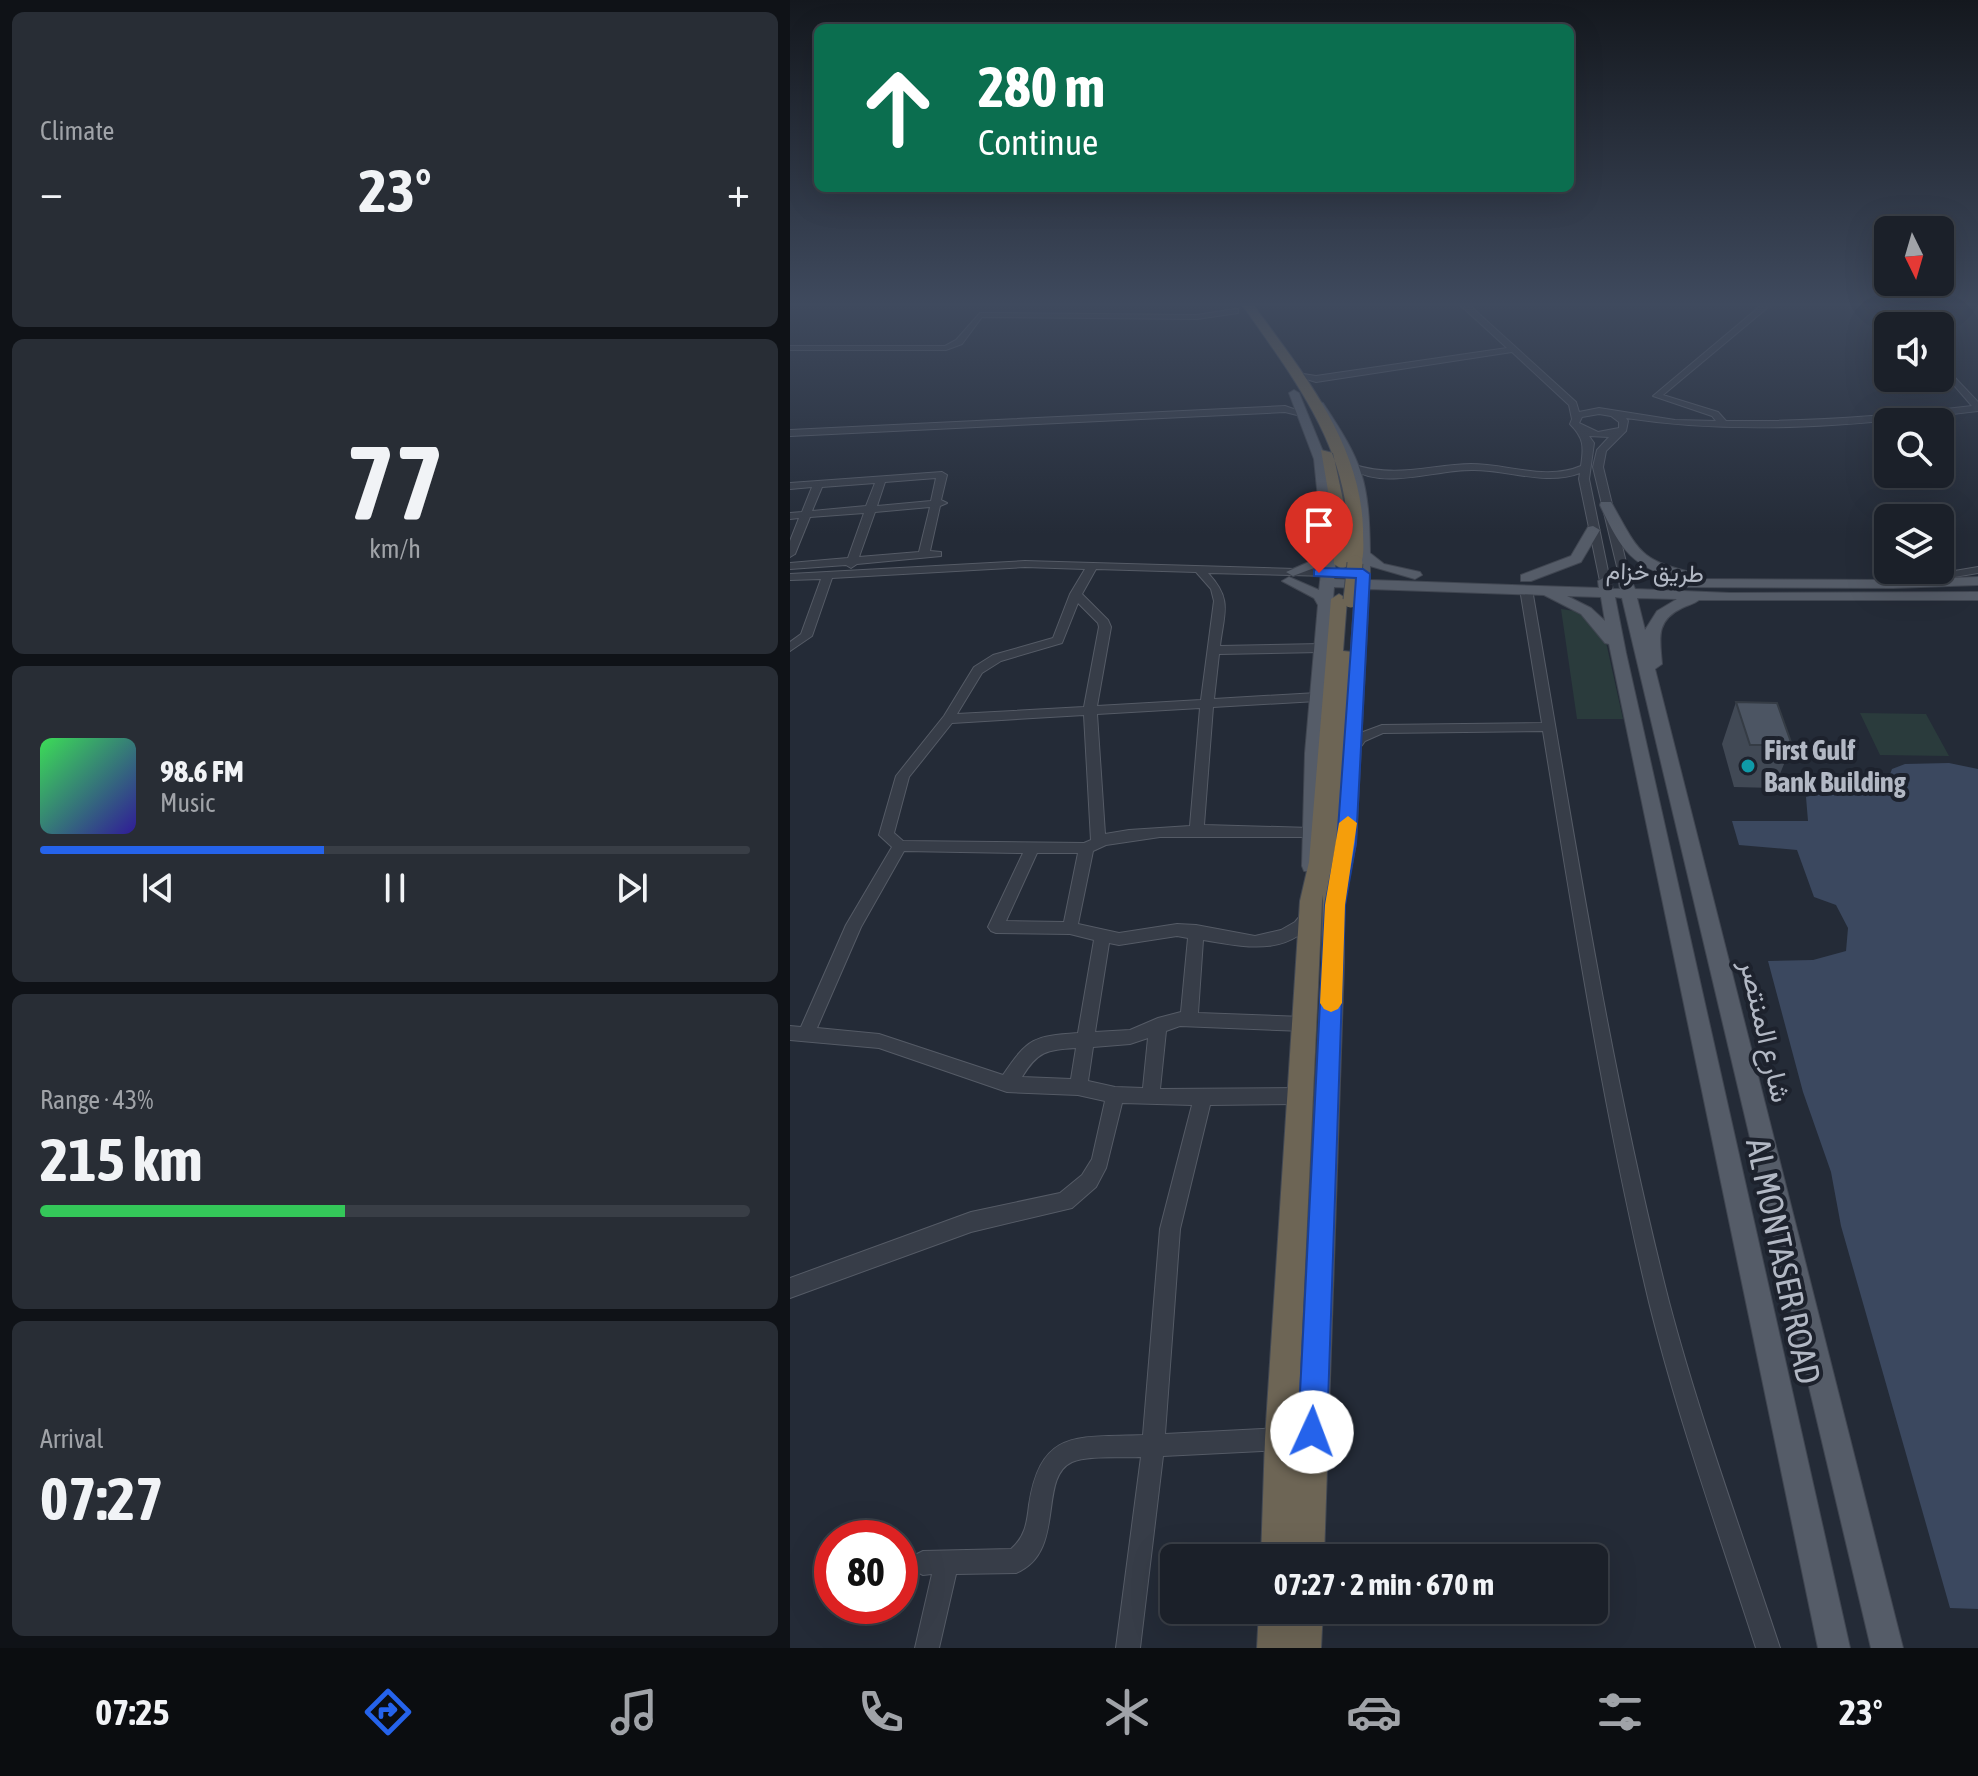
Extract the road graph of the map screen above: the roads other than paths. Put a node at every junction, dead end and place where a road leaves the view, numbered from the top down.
1 (1291, 380) edge
2 (1298, 380) edge
3 (1315, 380) edge
4 (1543, 380) edge
5 (1547, 380) edge
6 (1676, 380) edge
7 (1954, 382) edge
8 (1954, 389) edge
9 (1301, 393) junction
10 (1281, 409) junction
11 (1976, 410) edge
12 (1301, 413) junction
13 (1610, 413) junction
14 (1575, 418) junction
15 (1675, 423) junction
16 (1724, 424) junction
17 (1582, 431) junction
18 (1619, 432) junction
19 (790, 433) edge
20 (1355, 468) junction
21 (1584, 468) junction
22 (1378, 475) junction
23 (881, 479) junction
24 (818, 484) junction
25 (1360, 485) junction
26 (790, 486) edge
27 (942, 503) junction
28 (1606, 505) junction
29 (869, 509) junction
30 (806, 514) junction
31 (790, 516) edge
32 (1593, 530) junction
33 (1330, 548) junction
34 (790, 554) edge
35 (924, 554) junction
36 (937, 554) dead end
37 (853, 560) junction
38 (1093, 565) junction
39 (790, 566) edge
40 (1197, 569) junction
41 (1978, 570) edge
42 (849, 573) junction
43 (1954, 574) edge
44 (828, 575) junction
45 (1291, 576) junction
46 (790, 577) edge
47 (1411, 580) junction
48 (1347, 583) junction
49 (1954, 583) edge
50 (1978, 583) edge
51 (1893, 584) edge
52 (1528, 585) junction
53 (1606, 586) junction
54 (1627, 588) junction
55 (1730, 590) junction
56 (1076, 594) junction
57 (1978, 596) edge
58 (1949, 597) junction
59 (790, 647) edge
60 (1321, 648) junction
61 (1215, 650) junction
62 (1618, 653) junction
63 (1317, 697) junction
64 (1654, 699) junction
65 (1207, 702) junction
66 (1090, 710) junction
67 (948, 719) junction
68 (1550, 727) junction
69 (1352, 749) junction
70 (1197, 831) junction
71 (1311, 833) junction
72 (1092, 844) junction
73 (900, 846) junction
74 (1032, 849) junction
75 (1319, 906) junction
76 (1070, 928) junction
77 (1196, 931) junction
78 (1285, 936) junction
79 (1102, 937) junction
80 (1308, 952) junction
81 (1189, 1019) junction
82 (1304, 1024) junction
83 (1158, 1025) junction
84 (799, 1033) edge
85 (1085, 1040) junction
86 (1007, 1084) junction
87 (1078, 1087) junction
88 (1115, 1095) junction
89 (1301, 1096) junction
90 (1151, 1097) junction
91 (1203, 1097) junction
92 (790, 1288) edge
93 (1281, 1439) junction
94 (1153, 1446) junction
95 (1278, 1544) edge
96 (1307, 1544) edge
97 (1275, 1624) edge
98 (1305, 1624) edge
99 (927, 1648) edge
100 (1128, 1648) edge
101 (1274, 1648) edge
102 (1304, 1648) edge
103 (1768, 1648) edge
104 (1834, 1648) edge
105 (1887, 1648) edge

1 - 9 highway
2 - 9 highway
3 - 9 street
4 - 14 street
5 - 13 street
6 - 16 street
7 - 11 street
8 - 11 street
9 - 10 street
9 - 12 main road
9 - 20 main road
9 - 48 highway
10 - 12 street
10 - 19 street
11 - 16 street
12 - 33 main road
13 - 14 street
13 - 15 street
13 - 18 street
14 - 17 street
15 - 16 street
15 - 18 street
17 - 18 street
17 - 21 street
18 - 28 street, شارع المنتصر
20 - 22 street
20 - 25 main road
21 - 22 street
21 - 32 street
22 - 25 street
23 - 24 street
23 - 27 street
23 - 29 street
24 - 26 street
24 - 30 street
25 - 48 main road
27 - 29 street
27 - 35 street
28 - 54 street, شارع المنتصر
28 - 55 main road
29 - 30 street
29 - 37 street
30 - 31 street
30 - 34 street
32 - 52 main road
32 - 53 street
33 - 45 main road
33 - 48 main road
35 - 36 street
35 - 37 street
37 - 39 street
37 - 42 street
38 - 40 street
38 - 42 street
38 - 56 street
40 - 45 street
40 - 61 street
41 - 43 street
42 - 44 street
44 - 46 street
44 - 59 street
45 - 48 street
45 - 48 main road
47 - 48 main road, طريق خزام
47 - 48 main road
47 - 48 main road
47 - 52 main road, طريق خزام
48 - 60 main road
48 - 69 main road
48 - 75 highway
49 - 50 main road, طريق خزام
50 - 58 main road
51 - 55 main road, طريق خزام
52 - 53 main road, طريق خزام
52 - 62 main road
52 - 68 street
53 - 54 main road, طريق خزام
53 - 62 main road
54 - 55 main road, طريق خزام
54 - 64 main road, شارع المنتصر
55 - 58 main road, طريق خزام
55 - 64 main road
56 - 66 street
56 - 67 street
57 - 58 main road, طريق خزام
60 - 61 street
60 - 63 main road
61 - 65 street
62 - 104 main road, AL MONTASER ROAD
63 - 65 street
63 - 71 main road
64 - 105 main road, شارع المنتصر
65 - 66 street
65 - 70 street
66 - 67 street
66 - 72 street
67 - 73 street
68 - 69 street
68 - 103 street
69 - 75 main road
70 - 71 street
70 - 72 street
71 - 75 main road
72 - 74 street
72 - 76 street
73 - 74 street
73 - 84 street
74 - 76 street
75 - 78 street
75 - 80 highway
75 - 96 highway
76 - 79 street
77 - 78 street
77 - 79 street
77 - 81 street
78 - 80 street
79 - 85 street
80 - 82 highway
81 - 82 street
81 - 83 street
82 - 89 highway
83 - 85 street
83 - 90 street
84 - 86 street
85 - 86 street
85 - 87 street
86 - 87 street
87 - 88 street
88 - 90 street
88 - 92 street
89 - 91 street
89 - 93 highway
90 - 91 street
91 - 94 street
93 - 94 street
93 - 95 highway
94 - 99 street
94 - 100 street
97 - 101 highway
98 - 102 highway

